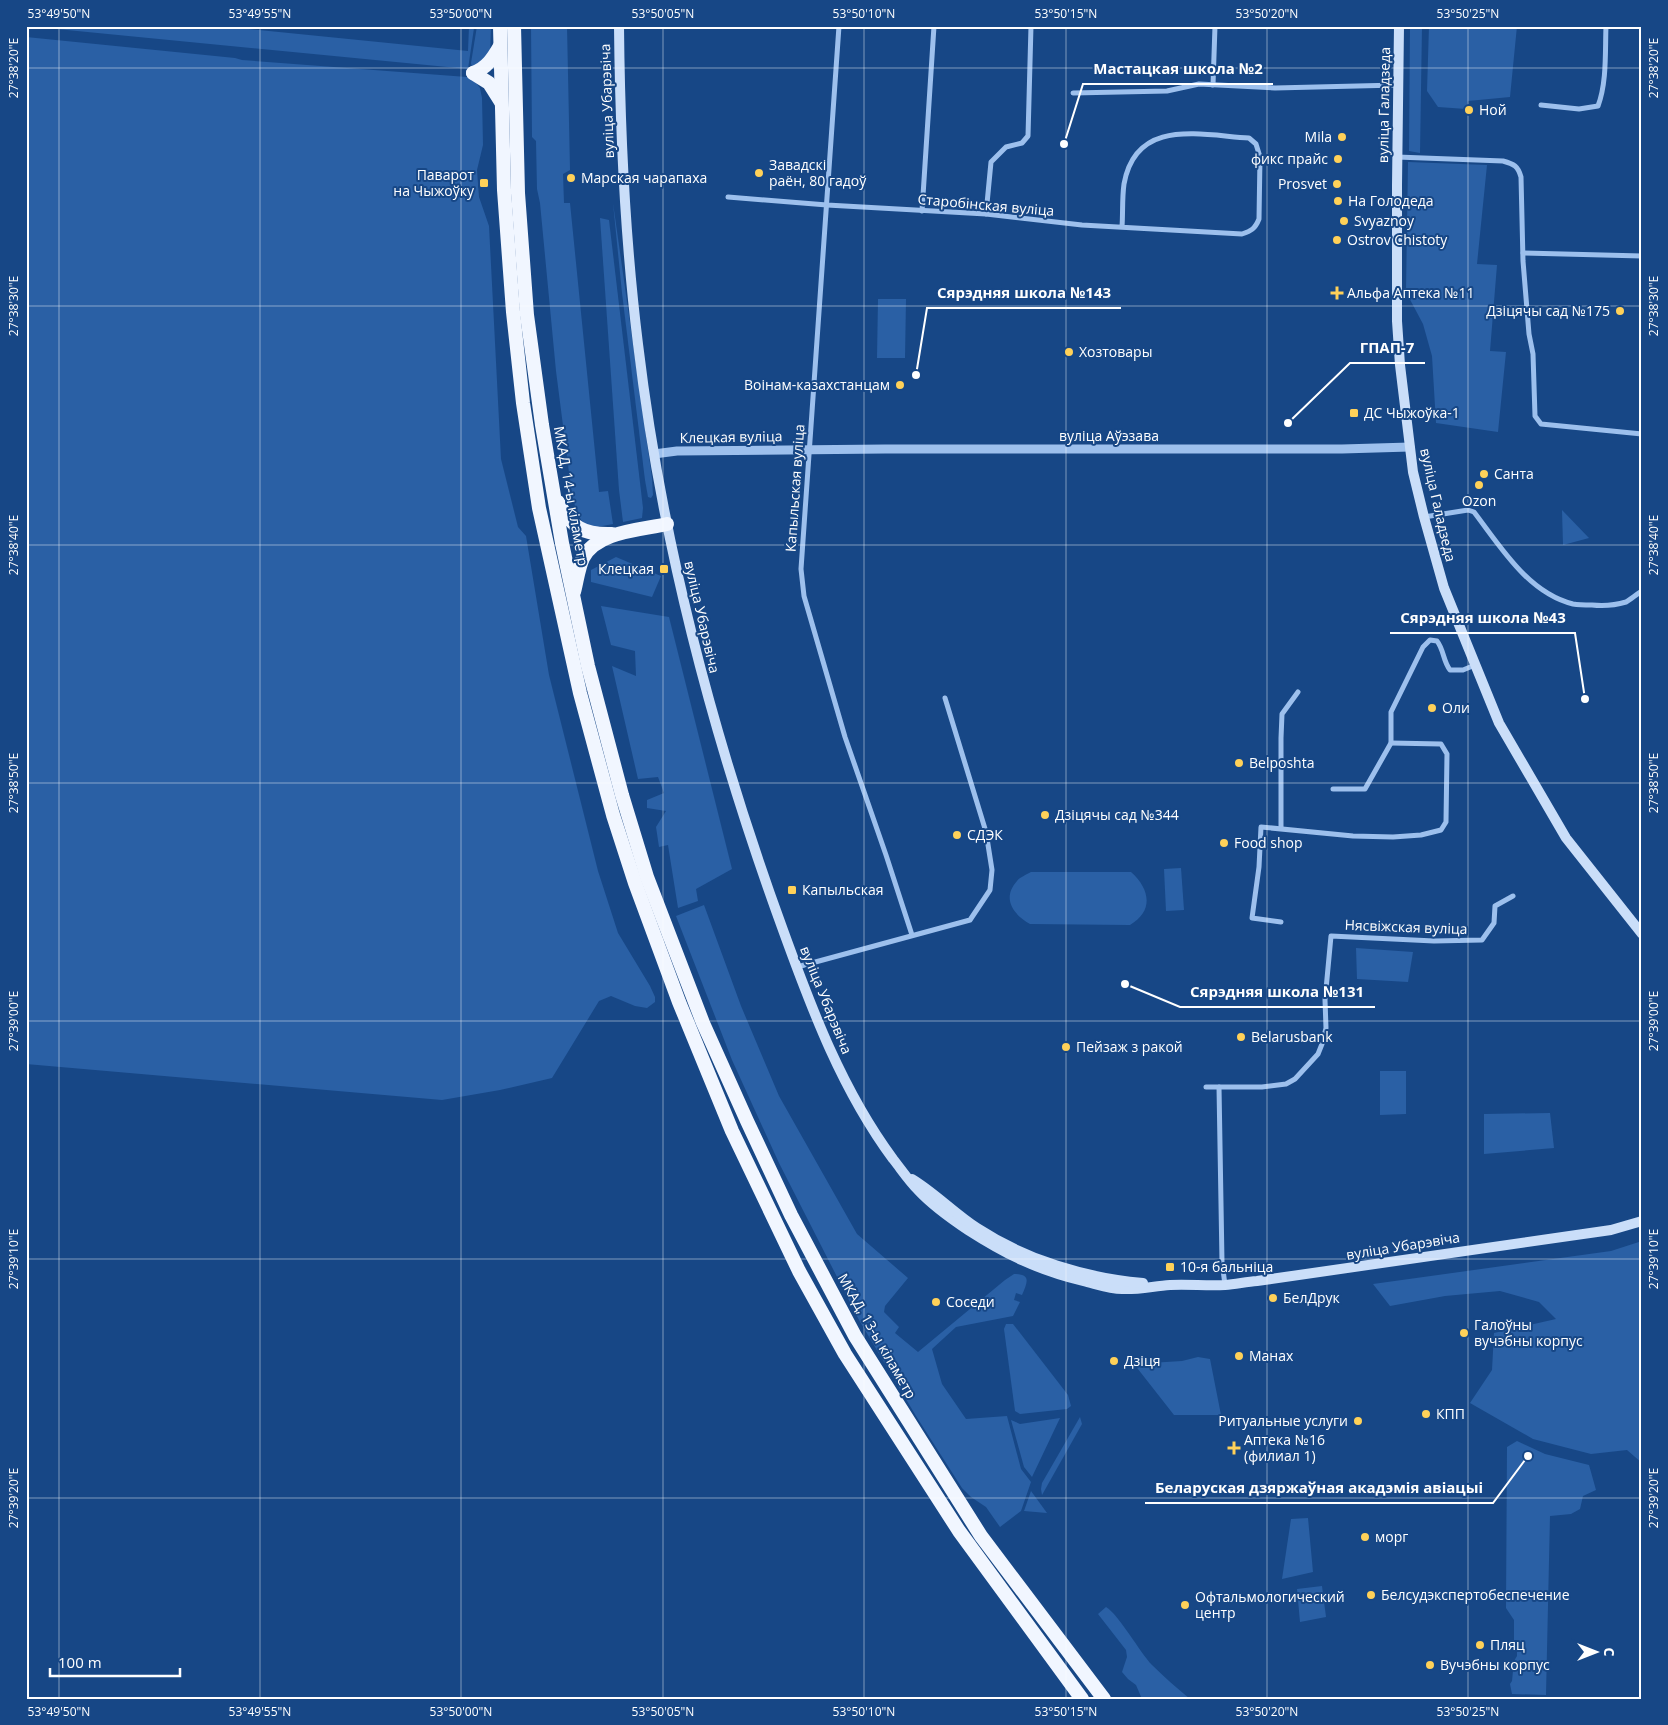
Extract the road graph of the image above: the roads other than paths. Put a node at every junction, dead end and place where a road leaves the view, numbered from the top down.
1 (500, 26) edge
2 (514, 26) edge
3 (619, 26) edge
4 (839, 26) edge
5 (934, 26) edge
6 (1031, 26) edge
7 (1214, 26) edge
8 (1399, 26) edge
9 (1606, 26) edge
10 (500, 45) junction
11 (1213, 85) junction
12 (1398, 85) junction
13 (1073, 93) dead end
14 (502, 103) junction
15 (1541, 105) dead end
16 (1397, 157) junction
17 (728, 197) dead end
18 (827, 205) junction
19 (922, 211) junction
20 (986, 214) junction
21 (1122, 227) junction
22 (1523, 254) junction
23 (1642, 256) edge
24 (1642, 434) edge
25 (1410, 447) junction
26 (808, 450) junction
27 (654, 454) junction
28 (553, 494) junction
29 (1424, 517) junction
30 (667, 524) junction
31 (618, 534) junction
32 (1642, 591) edge
33 (573, 598) junction
34 (1475, 665) junction
35 (1298, 692) dead end
36 (944, 698) dead end
37 (1391, 743) junction
38 (1333, 788) dead end
39 (1281, 828) junction
40 (1513, 896) dead end
41 (1281, 922) dead end
42 (1642, 934) edge
43 (912, 935) junction
44 (677, 957) joint
45 (796, 967) junction
46 (1206, 1087) dead end
47 (1219, 1087) junction
48 (1642, 1221) edge
49 (1225, 1285) junction
50 (1082, 1699) edge
51 (1104, 1699) edge

1 - 10 highway
2 - 28 highway, МКАД, 14-ы кіламетр
3 - 27 main road, вуліца Убарэвіча
4 - 18 street, Капыльская вуліца
5 - 19 street
6 - 20 street
7 - 11 street
8 - 12 main road, вуліца Галадзеда
9 - 15 street
10 - 14 highway
10 - 14 highway
11 - 12 street
11 - 13 street
12 - 16 main road, вуліца Галадзеда
14 - 50 highway
16 - 22 street
16 - 25 main road, вуліца Галадзеда
17 - 18 street, Старобінская вуліца
18 - 19 street, Старобінская вуліца
18 - 26 street, Капыльская вуліца
19 - 20 street, Старобінская вуліца
20 - 21 street, Старобінская вуліца
21 - 21 street, Старобінская вуліца
22 - 23 street
22 - 24 street
25 - 26 street, вуліца Аўэзава
25 - 29 main road, вуліца Галадзеда
26 - 27 street, Клецкая вуліца
26 - 43 street, Капыльская вуліца
27 - 30 main road, вуліца Убарэвіча
28 - 31 highway
28 - 33 highway, МКАД, 14-ы кіламетр
29 - 32 street
29 - 34 main road, вуліца Галадзеда
30 - 31 highway
30 - 45 main road, вуліца Убарэвіча
31 - 33 highway
33 - 44 highway, МКАД, 14-ы кіламетр
34 - 37 street
34 - 42 main road, вуліца Галадзеда
35 - 39 street
36 - 43 street
37 - 38 street
37 - 39 street
39 - 41 street
40 - 47 street, Нясвіжская вуліца
43 - 45 street
44 - 51 highway, МКАД, 13-ы кіламетр
45 - 49 main road, вуліца Убарэвіча
46 - 47 street
47 - 49 street
48 - 49 main road, вуліца Убарэвіча

